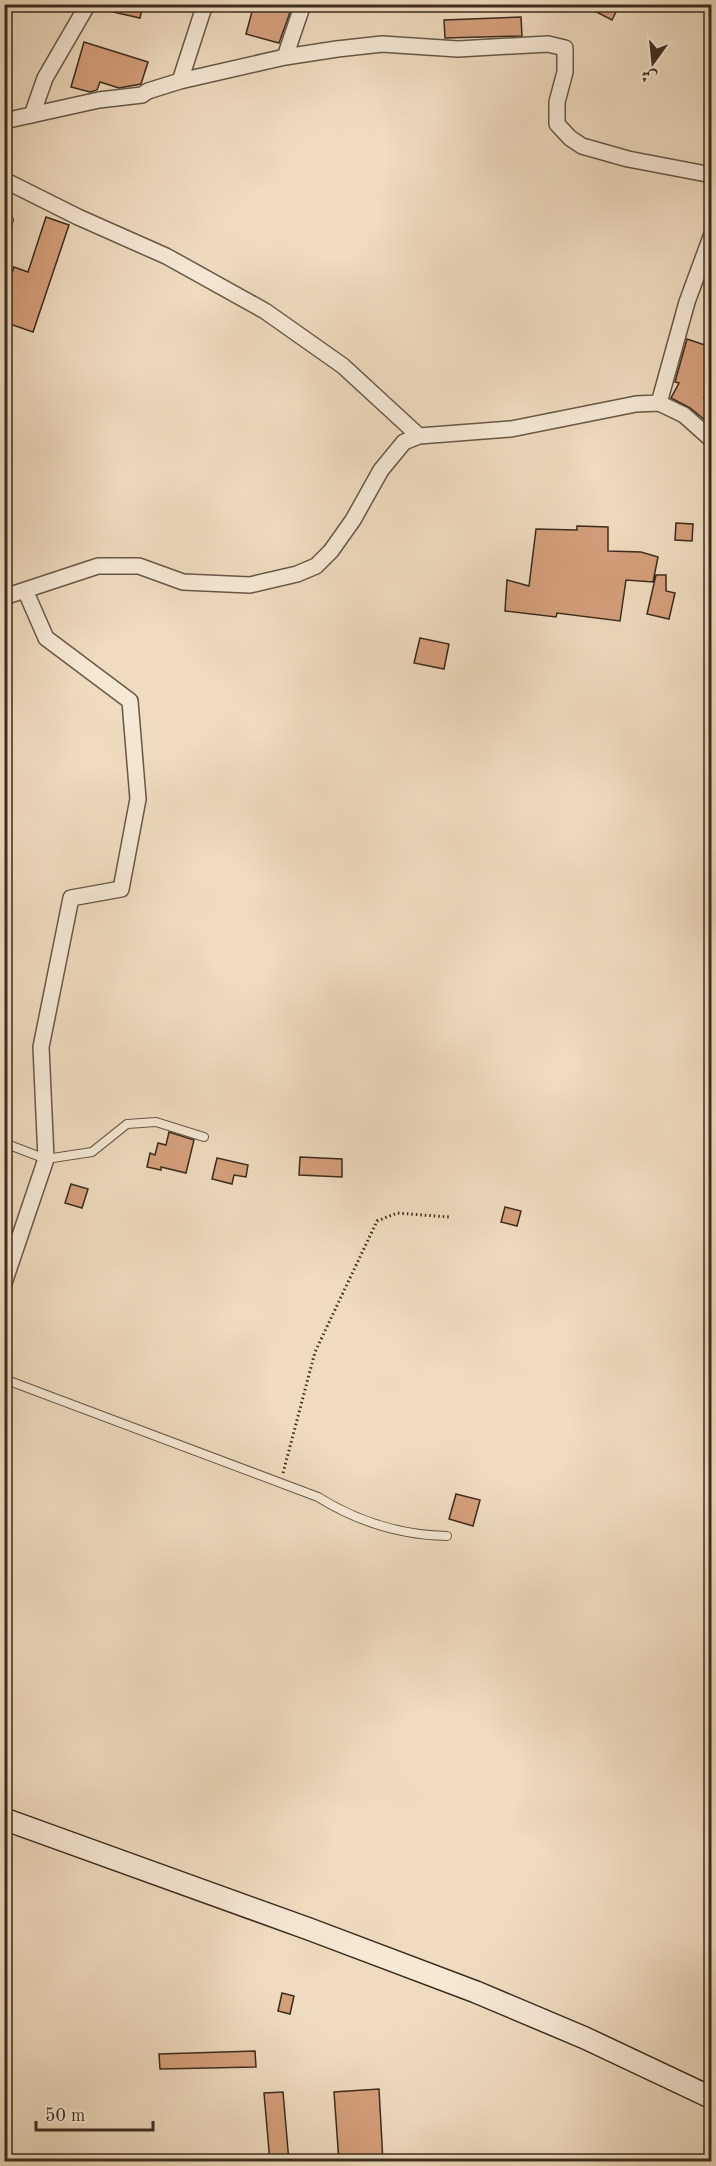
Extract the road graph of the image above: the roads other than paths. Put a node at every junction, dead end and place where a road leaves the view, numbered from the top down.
1 (88, 4) edge
2 (205, 4) edge
3 (303, 4) edge
4 (285, 57) junction
5 (180, 81) junction
6 (32, 115) junction
7 (4, 121) edge
8 (711, 175) edge
9 (4, 180) edge
10 (9, 220) dead end
11 (711, 234) edge
12 (4, 235) edge
13 (659, 403) junction
14 (418, 436) junction
15 (711, 440) edge
16 (25, 590) junction
17 (4, 597) edge
18 (204, 1137) dead end
19 (4, 1143) edge
20 (46, 1159) junction
21 (4, 1283) edge
22 (4, 1379) edge
23 (447, 1536) dead end
24 (4, 1820) edge
25 (711, 2098) edge

1 - 6 street
2 - 5 street
3 - 4 street
4 - 5 street
4 - 8 street
5 - 6 street
6 - 7 street
9 - 14 street
10 - 12 lane
11 - 13 street
13 - 14 street
13 - 15 street
14 - 16 street
16 - 17 street
16 - 20 street
18 - 20 lane
19 - 20 lane
20 - 21 street
22 - 23 lane
24 - 25 main road

